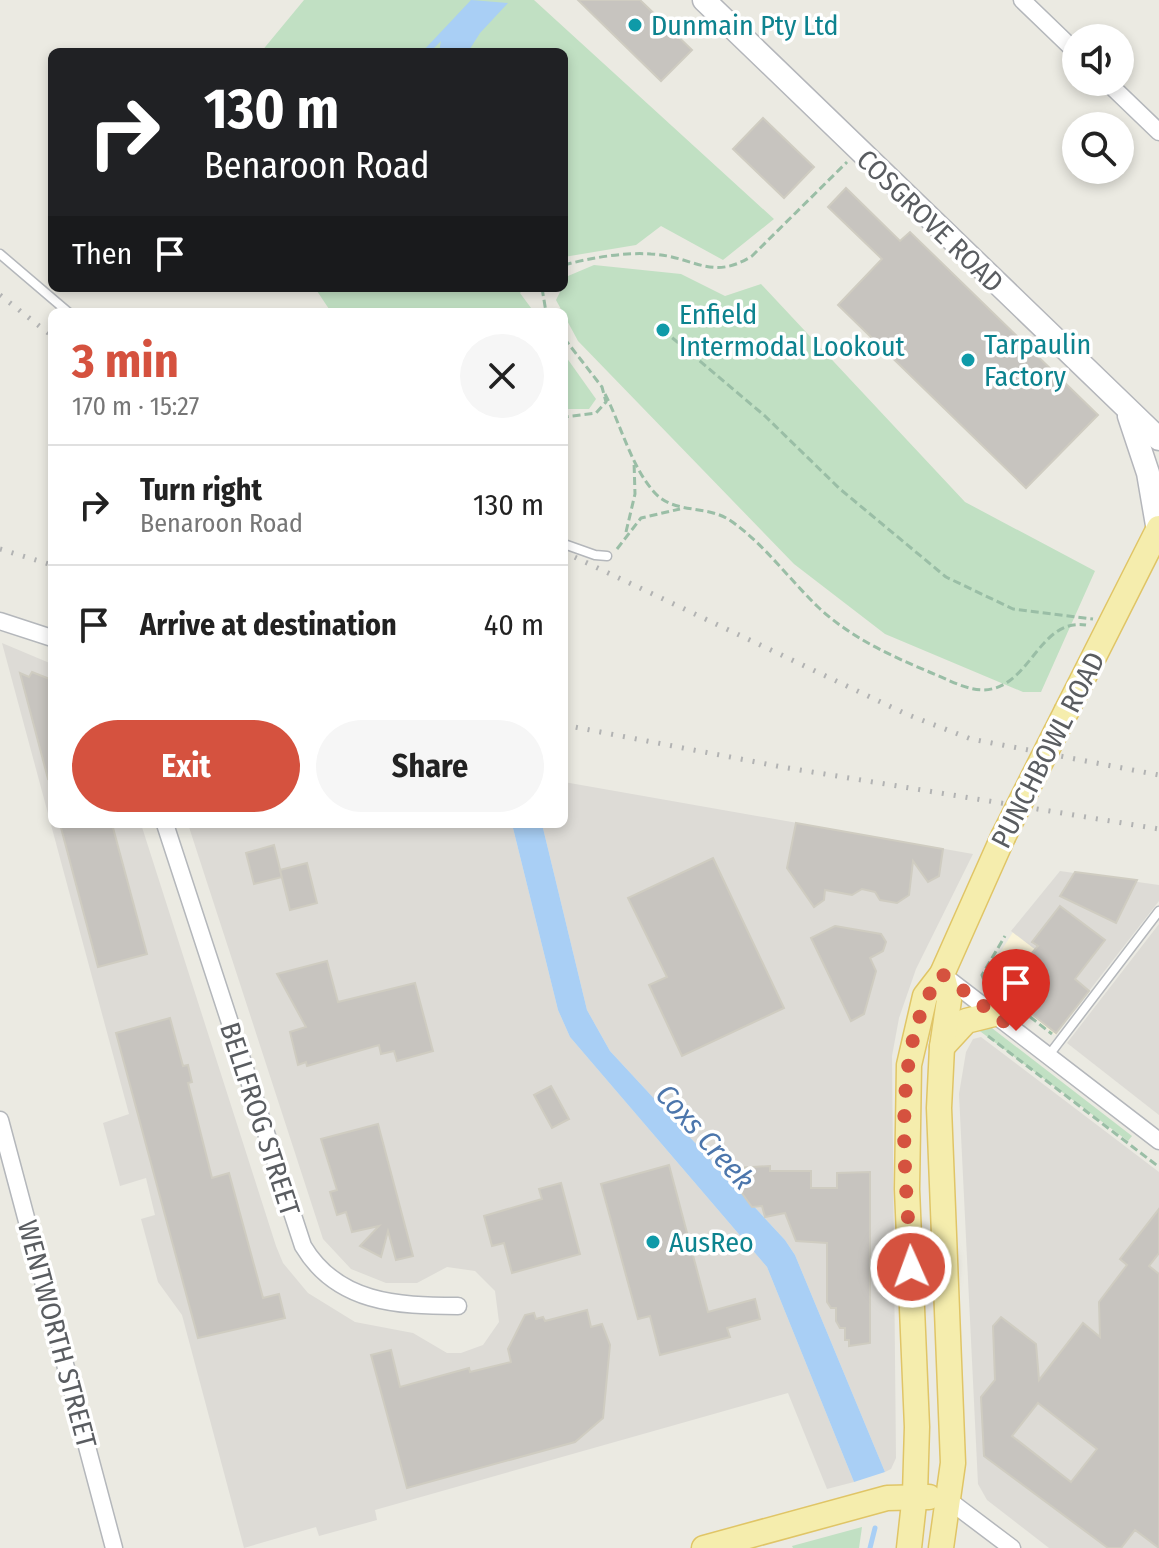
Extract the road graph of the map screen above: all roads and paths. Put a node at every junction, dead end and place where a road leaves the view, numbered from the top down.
1 (704, 0) edge
2 (1022, 0) edge
3 (1062, 39) edge
4 (1122, 96) edge
5 (1159, 132) edge
6 (858, 151) junction
7 (0, 254) edge
8 (568, 264) edge
9 (63, 308) edge
10 (663, 330) dead end
11 (568, 343) edge
12 (605, 394) junction
13 (1127, 411) junction
14 (568, 416) edge
15 (1159, 439) edge
16 (634, 457) junction
17 (684, 508) junction
18 (1158, 530) edge
19 (625, 534) junction
20 (568, 545) edge
21 (607, 556) joint
22 (0, 621) edge
23 (1109, 632) junction
24 (48, 637) edge
25 (166, 828) edge
26 (1159, 911) edge
27 (1005, 936) dead end
28 (942, 974) junction
29 (987, 1023) junction
30 (1055, 1036) dead end
31 (942, 1047) junction
32 (1049, 1055) junction
33 (0, 1120) edge
34 (1159, 1141) edge
35 (1159, 1167) edge
36 (458, 1306) dead end
37 (915, 1494) junction
38 (951, 1502) junction
39 (114, 1548) edge
40 (704, 1548) edge
41 (909, 1548) edge
42 (941, 1548) edge
43 (1012, 1548) edge

1 - 6 main road, COSGROVE ROAD
2 - 3 street
4 - 5 street
6 - 8 path
6 - 13 main road, COSGROVE ROAD
7 - 9 lane
10 - 23 path
11 - 12 path
12 - 14 path
12 - 16 path
13 - 15 main road, COSGROVE ROAD
13 - 18 main road
16 - 17 path
16 - 19 path
17 - 19 path
17 - 23 path
18 - 23 main road, PUNCHBOWL ROAD
19 - 21 path
20 - 21 lane
22 - 24 street
23 - 28 main road, PUNCHBOWL ROAD, bridge
25 - 36 street, BELLFROG STREET
26 - 32 lane
27 - 30 path
28 - 29 street
28 - 31 main road
28 - 37 main road, PUNCHBOWL ROAD
29 - 31 main road
29 - 32 street
29 - 35 path
31 - 38 main road
32 - 34 street
33 - 39 street, WENTWORTH STREET
37 - 38 main road
37 - 40 main road
37 - 41 main road, PUNCHBOWL ROAD
38 - 42 main road
38 - 43 street

